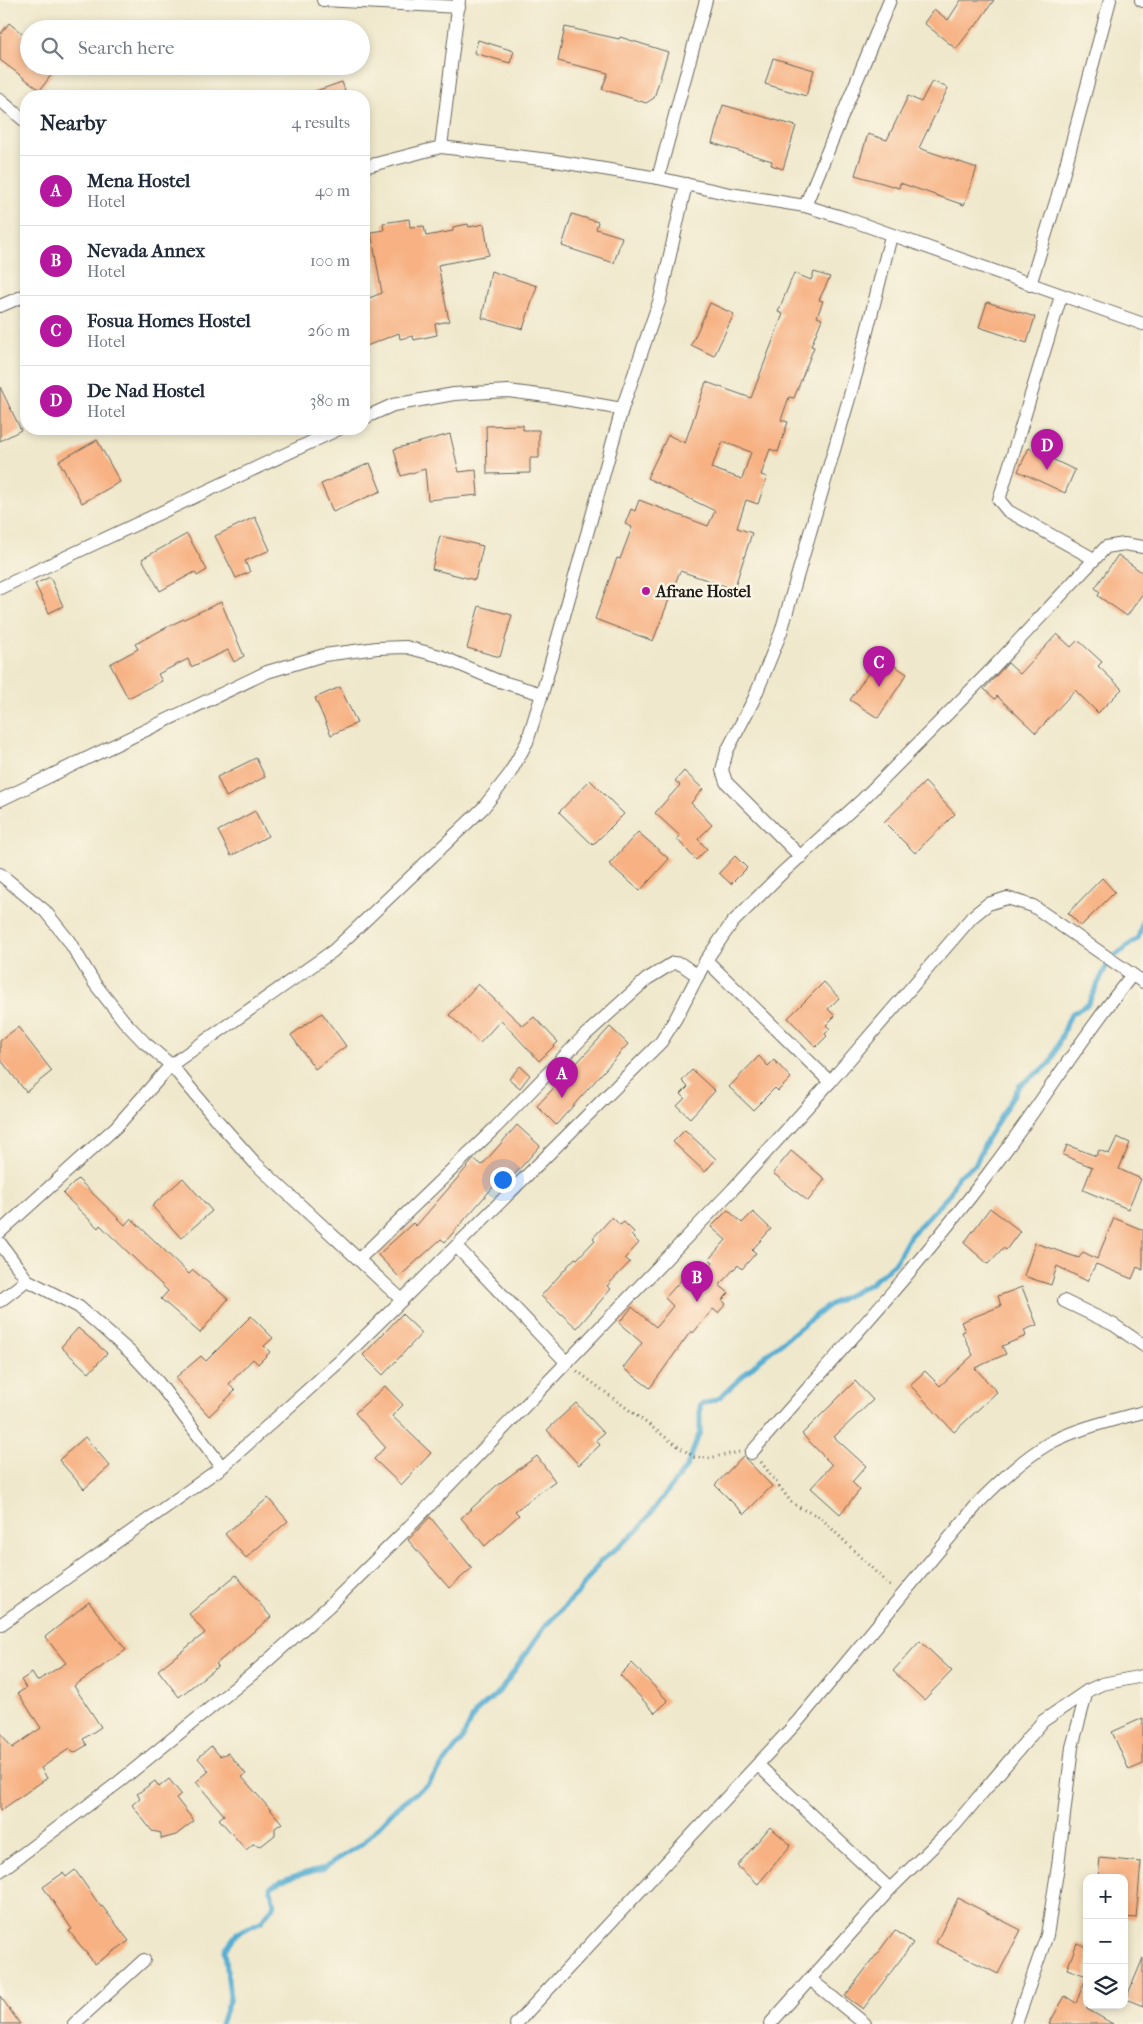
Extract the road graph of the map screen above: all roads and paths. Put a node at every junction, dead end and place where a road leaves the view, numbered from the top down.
1 (323, 0) edge
2 (706, 0) edge
3 (890, 0) edge
4 (1110, 0) edge
5 (459, 4) edge
6 (0, 100) edge
7 (20, 117) edge
8 (441, 146) junction
9 (370, 165) edge
10 (658, 178) junction
11 (686, 184) junction
12 (805, 206) junction
13 (891, 236) junction
14 (1030, 285) junction
15 (1061, 296) junction
16 (20, 298) edge
17 (0, 306) edge
18 (1143, 324) edge
19 (622, 408) junction
20 (370, 415) edge
21 (326, 435) edge
22 (1143, 547) edge
23 (1094, 559) junction
24 (0, 588) edge
25 (542, 694) junction
26 (0, 800) edge
27 (801, 857) junction
28 (0, 874) edge
29 (706, 960) junction
30 (698, 976) junction
31 (1137, 979) edge
32 (171, 1065) junction
33 (830, 1082) junction
34 (0, 1232) edge
35 (0, 1243) edge
36 (457, 1246) junction
37 (359, 1259) junction
38 (27, 1280) junction
39 (0, 1300) edge
40 (402, 1300) junction
41 (1064, 1302) dead end
42 (1143, 1345) edge
43 (567, 1363) junction
44 (1143, 1412) edge
45 (751, 1452) junction
46 (222, 1467) junction
47 (901, 1598) junction
48 (0, 1626) edge
49 (1143, 1676) edge
50 (1087, 1691) junction
51 (758, 1765) junction
52 (0, 1871) edge
53 (890, 1889) junction
54 (144, 1960) dead end
55 (810, 1979) junction
56 (74, 2024) edge
57 (516, 2024) edge
58 (770, 2024) edge
59 (865, 2024) edge
60 (1016, 2024) edge

1 - 5 street
2 - 10 street
3 - 12 street
4 - 14 street
5 - 8 street
6 - 7 street
8 - 9 street
8 - 10 street
10 - 11 street
11 - 12 street
11 - 19 street
12 - 13 street
13 - 14 street
13 - 27 street
14 - 15 street
15 - 18 street
15 - 23 street
16 - 17 street
19 - 20 street
19 - 25 street
21 - 24 street
22 - 23 street
23 - 27 street
25 - 26 street
25 - 32 street
27 - 29 street
28 - 32 street
29 - 30 street
29 - 33 street
30 - 36 street
30 - 37 street
31 - 33 street
31 - 45 street
32 - 34 street
32 - 37 street
33 - 43 street
35 - 38 street
36 - 40 street
36 - 43 street
37 - 40 street
38 - 39 street
38 - 46 street
40 - 46 street
41 - 42 street
43 - 45 path
43 - 52 street
44 - 47 street
45 - 47 path
46 - 48 street
47 - 51 street
49 - 50 street
50 - 53 street
50 - 60 street
51 - 53 street
51 - 57 street
53 - 55 street
54 - 56 street
55 - 58 street
55 - 59 street

